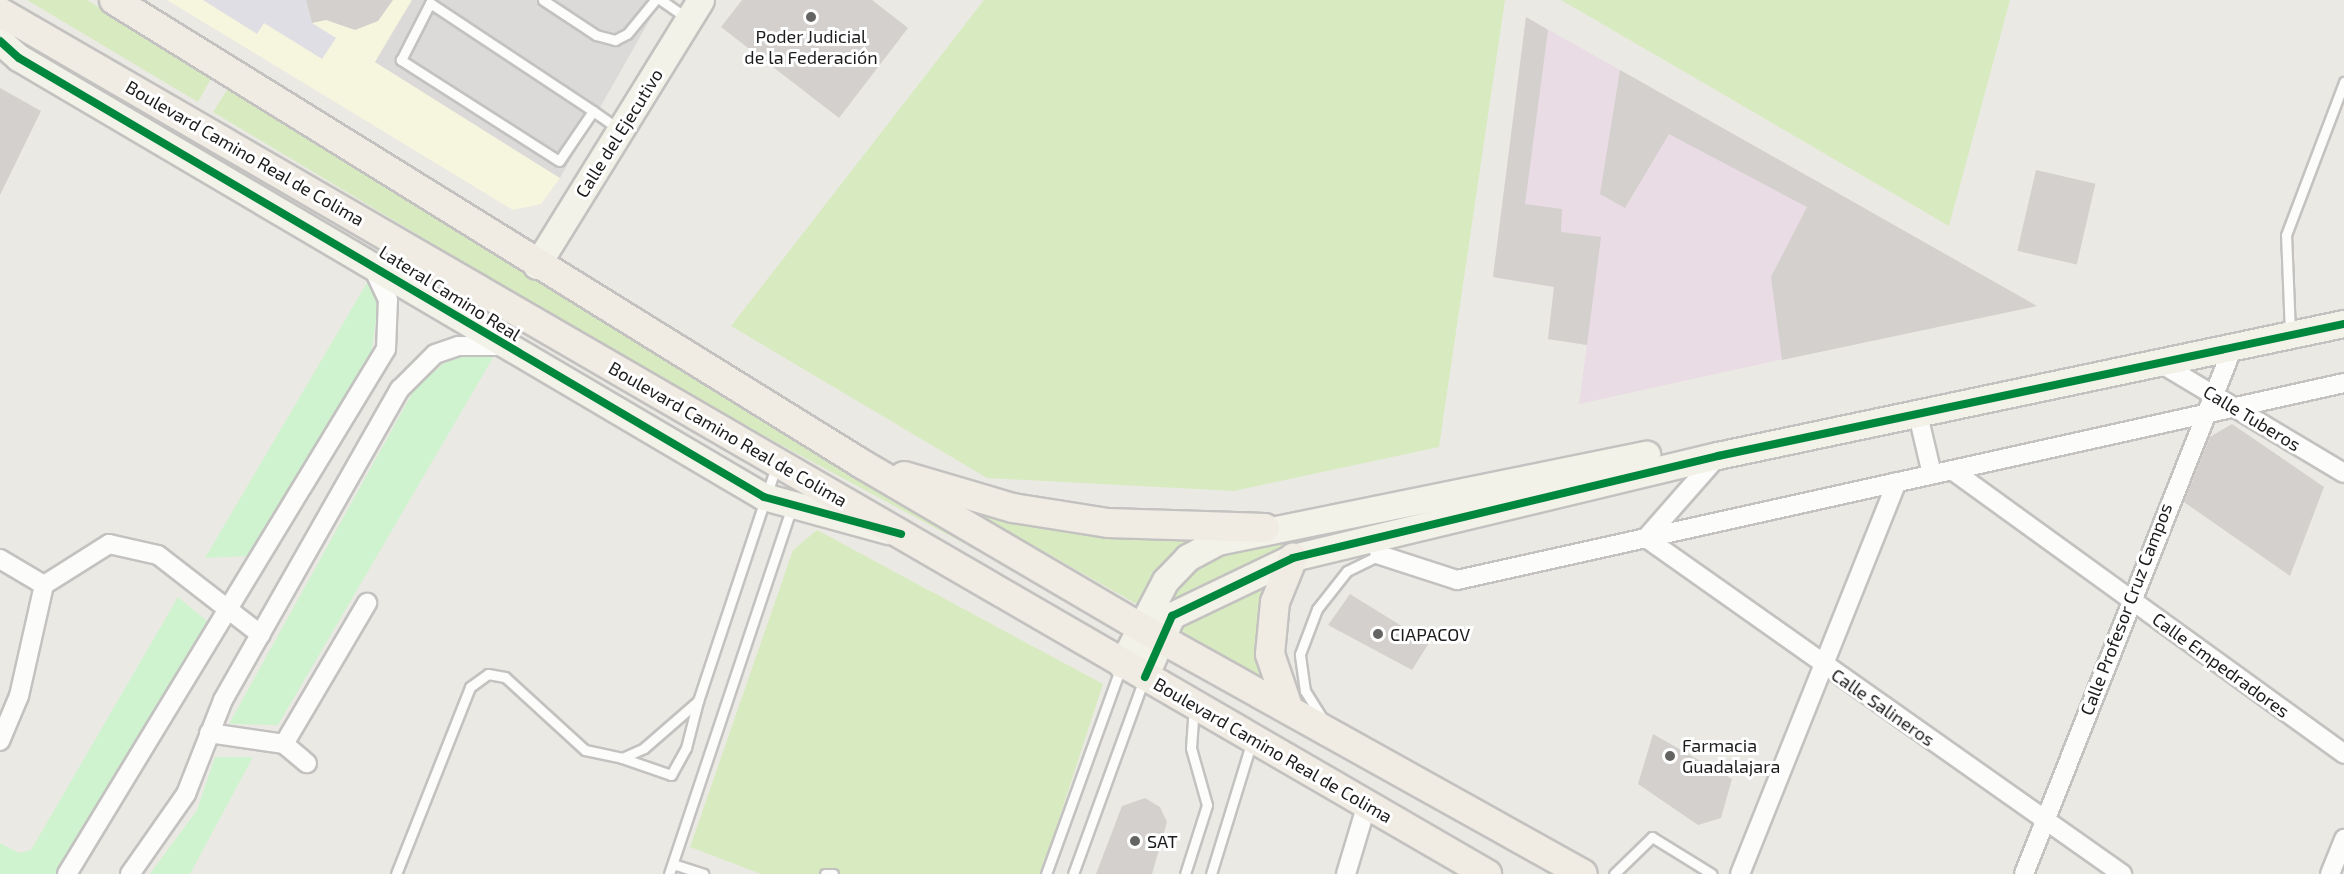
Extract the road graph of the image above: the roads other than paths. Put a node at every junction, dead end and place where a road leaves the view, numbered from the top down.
1 (114, 0) edge
2 (543, 0) edge
3 (655, 0) edge
4 (661, 0) edge
5 (695, 10) edge
6 (3, 26) edge
7 (2344, 82) edge
8 (593, 111) junction
9 (621, 130) junction
10 (364, 257) junction
11 (537, 266) junction
12 (2344, 324) edge
13 (2290, 335) junction
14 (508, 346) junction
15 (2233, 347) junction
16 (2160, 363) junction
17 (2344, 383) edge
18 (2212, 394) junction
19 (2235, 407) junction
20 (1918, 414) junction
21 (2202, 414) junction
22 (1718, 456) junction
23 (777, 463) junction
24 (862, 464) junction
25 (1952, 470) junction
26 (2344, 473) edge
27 (1932, 474) junction
28 (804, 478) junction
29 (1897, 482) junction
30 (764, 497) junction
31 (791, 509) junction
32 (1265, 528) junction
33 (901, 534) junction
34 (1646, 538) junction
35 (1378, 546) junction
36 (1293, 558) junction
37 (0, 559) edge
38 (44, 585) junction
39 (2130, 599) junction
40 (368, 603) dead end
41 (228, 610) junction
42 (1150, 632) junction
43 (261, 635) junction
44 (1824, 665) junction
45 (1133, 671) junction
46 (698, 701) junction
47 (1194, 704) junction
48 (1288, 706) junction
49 (1332, 732) junction
50 (209, 733) junction
51 (1254, 736) junction
52 (0, 741) edge
53 (284, 744) junction
54 (2344, 754) edge
55 (622, 758) junction
56 (307, 763) dead end
57 (1367, 804) junction
58 (2044, 819) junction
59 (2344, 838) edge
60 (673, 864) junction
61 (67, 874) edge
62 (129, 874) edge
63 (396, 874) edge
64 (669, 874) edge
65 (703, 874) edge
66 (825, 874) edge
67 (833, 874) edge
68 (1046, 874) edge
69 (1073, 874) edge
70 (1185, 874) edge
71 (1211, 874) edge
72 (1346, 874) edge
73 (1487, 874) edge
74 (1583, 874) edge
75 (1614, 874) edge
76 (1712, 874) edge
77 (1740, 874) edge
78 (2024, 874) edge
79 (2122, 874) edge
80 (2330, 874) edge

1 - 11 main road
2 - 3 lane
4 - 5 lane
5 - 9 street, Calle del Ejecutivo
6 - 10 street, Lateral Camino Real
6 - 23 main road, Boulevard Camino Real de Colima
7 - 13 lane
8 - 8 lane
8 - 9 lane
9 - 11 street, Calle del Ejecutivo
10 - 14 street, Lateral Camino Real
10 - 41 street
11 - 24 main road
12 - 13 street
13 - 15 street
14 - 30 street, Lateral Camino Real
14 - 43 street
15 - 16 street
15 - 18 street, Calle Profesor Cruz Campos
16 - 18 street, Calle Tuberos
16 - 20 street
17 - 19 street
18 - 19 street, Calle Tuberos
18 - 21 street, Calle Profesor Cruz Campos
19 - 21 street
19 - 26 street, Calle Tuberos
20 - 22 street
20 - 27 street
21 - 25 street
21 - 39 street, Calle Profesor Cruz Campos
22 - 32 street
22 - 34 street
22 - 35 street
23 - 28 main road, Boulevard Camino Real de Colima
23 - 30 lane
24 - 32 main road
24 - 42 main road
25 - 27 street
25 - 39 street, Calle Empedradores
27 - 29 street
28 - 31 lane
28 - 33 main road, Boulevard Camino Real de Colima
29 - 34 street
29 - 44 street
30 - 31 street, Lateral Camino Real
30 - 46 lane
31 - 33 street, Lateral Camino Real
31 - 60 lane
32 - 42 street
33 - 45 main road, Boulevard Camino Real de Colima
34 - 35 street
34 - 44 street, Calle Salineros
35 - 36 street
35 - 49 lane
36 - 42 street
36 - 48 main road
37 - 38 street
38 - 41 street
38 - 52 street
39 - 54 street, Calle Empedradores
39 - 58 street, Calle Profesor Cruz Campos
40 - 53 street
41 - 43 street
41 - 61 street
42 - 45 street
42 - 48 main road
43 - 50 street
44 - 58 street, Calle Salineros
44 - 77 street
45 - 47 main road, Boulevard Camino Real de Colima
45 - 68 lane
45 - 69 lane
46 - 55 lane
46 - 55 lane
47 - 51 main road, Boulevard Camino Real de Colima
47 - 70 lane
48 - 49 main road
49 - 74 main road
50 - 53 street
50 - 62 street
51 - 57 main road, Boulevard Camino Real de Colima
51 - 71 lane
53 - 56 street
55 - 63 lane
57 - 72 street
57 - 73 main road, Boulevard Camino Real de Colima
58 - 78 street, Calle Profesor Cruz Campos
58 - 79 street, Calle Salineros
59 - 80 street
60 - 64 lane
60 - 65 lane
66 - 67 lane
75 - 76 lane

